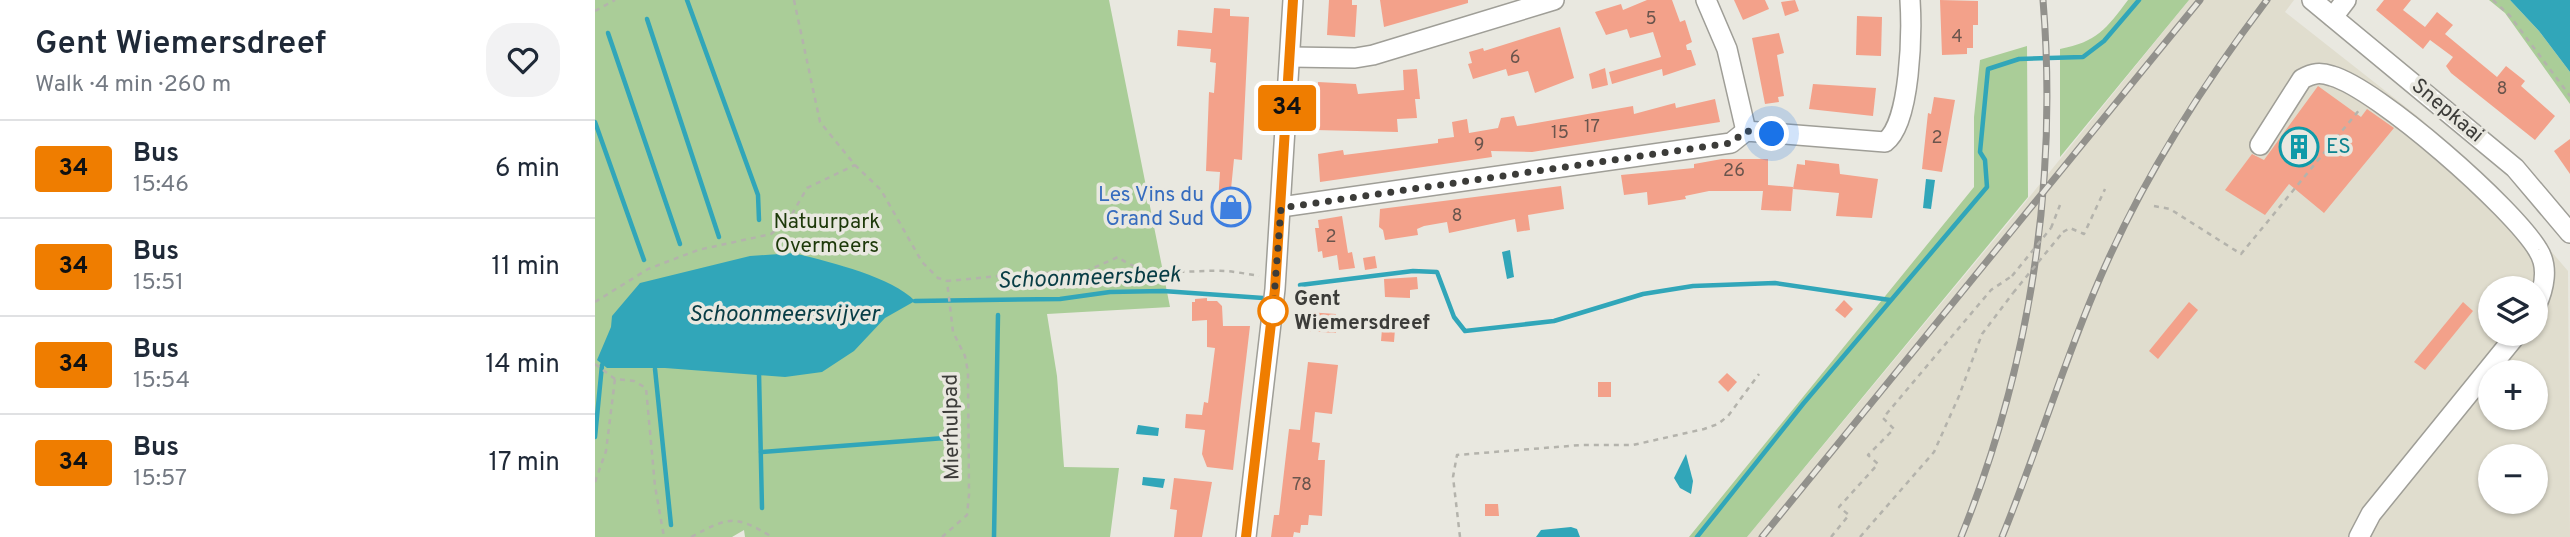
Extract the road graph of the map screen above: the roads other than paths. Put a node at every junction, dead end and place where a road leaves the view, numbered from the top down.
1 (1293, 0) edge
2 (1554, 0) edge
3 (1706, 0) edge
4 (1909, 0) edge
5 (2312, 0) edge
6 (2346, 0) edge
7 (2333, 17) junction
8 (1290, 57) junction
9 (1746, 131) junction
10 (2260, 145) dead end
11 (1281, 208) junction
12 (2570, 233) edge
13 (2544, 276) edge
14 (2507, 346) edge
15 (1246, 537) edge
16 (2359, 537) edge

1 - 8 street
2 - 8 street
3 - 9 street
4 - 9 street
5 - 7 street, Snepkaai
6 - 7 street
7 - 12 street, Snepkaai
8 - 11 street
9 - 11 street
10 - 13 street
11 - 15 street
14 - 16 street

